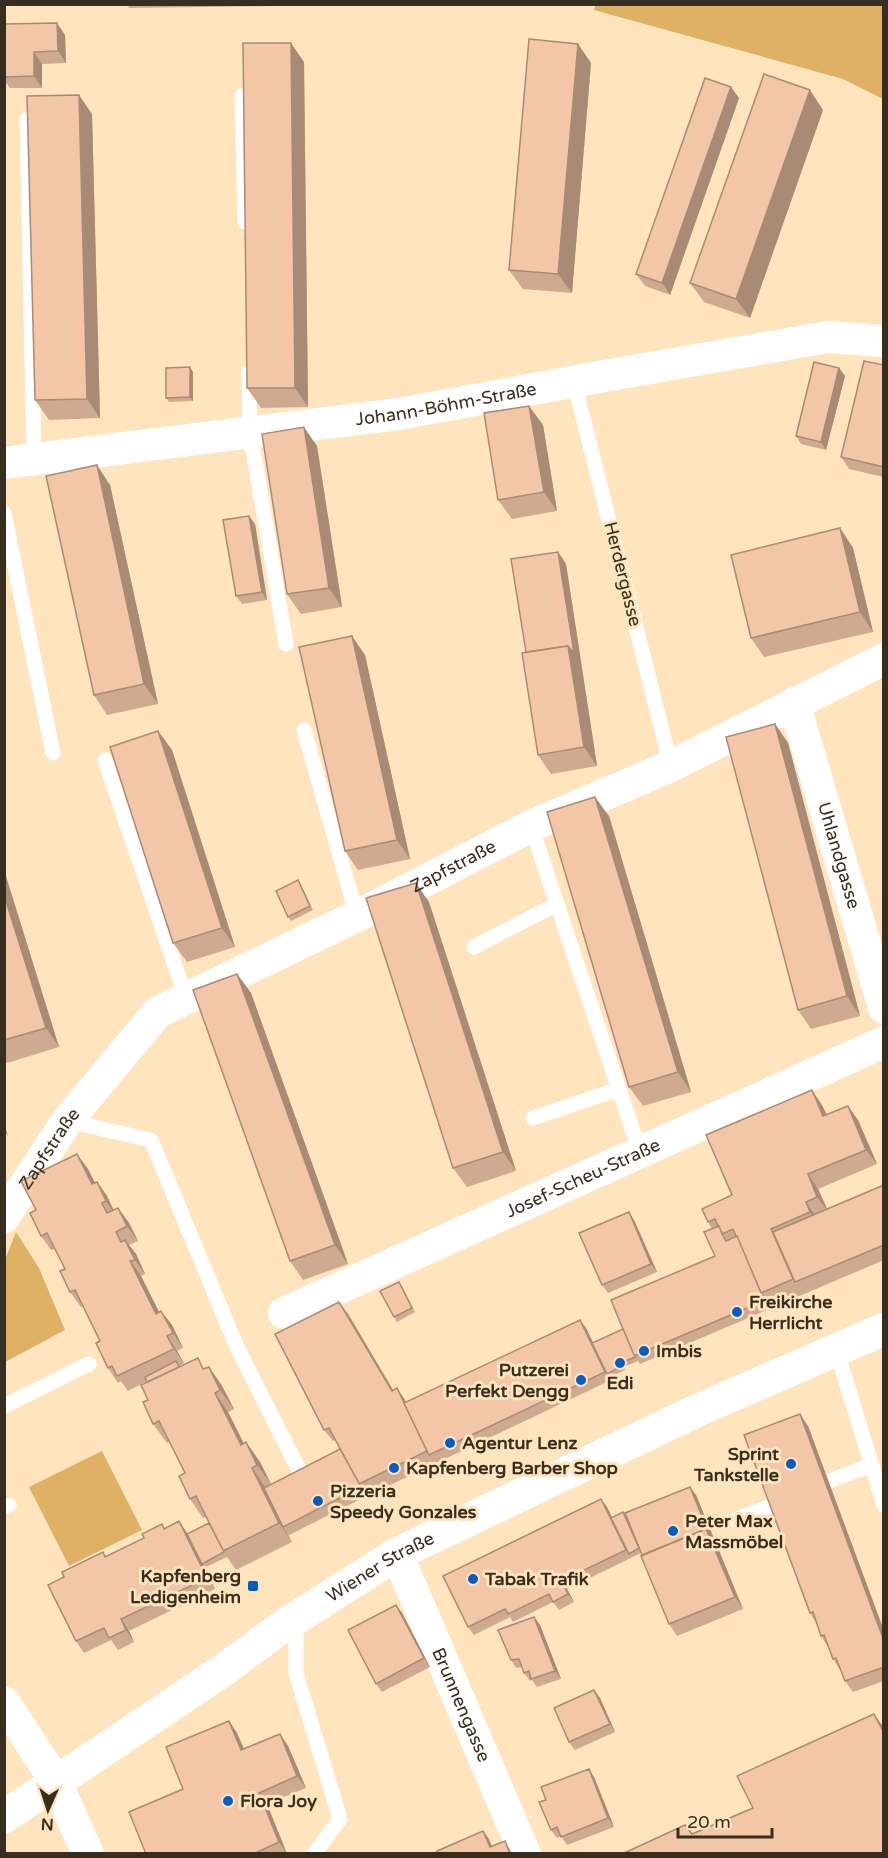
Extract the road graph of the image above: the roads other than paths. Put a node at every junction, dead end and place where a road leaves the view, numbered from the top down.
1 (242, 96) edge
2 (27, 120) edge
3 (246, 240) edge
4 (884, 340) edge
5 (248, 360) edge
6 (574, 382) junction
7 (250, 432) junction
8 (19, 461) edge
9 (4, 513) edge
10 (286, 644) dead end
11 (884, 659) edge
12 (794, 703) junction
13 (304, 730) dead end
14 (53, 753) dead end
15 (105, 760) dead end
16 (671, 766) junction
17 (531, 826) junction
18 (558, 904) junction
19 (357, 916) junction
20 (474, 947) dead end
21 (186, 998) junction
22 (884, 1008) edge
23 (884, 1042) edge
24 (619, 1089) junction
25 (533, 1118) dead end
26 (67, 1121) junction
27 (640, 1152) junction
28 (4, 1217) edge
29 (284, 1313) dead end
30 (884, 1329) edge
31 (836, 1349) junction
32 (88, 1364) dead end
33 (4, 1406) edge
34 (872, 1465) junction
35 (299, 1470) edge
36 (829, 1482) dead end
37 (774, 1505) edge
38 (884, 1505) edge
39 (735, 1520) dead end
40 (397, 1554) junction
41 (296, 1618) junction
42 (4, 1702) edge
43 (56, 1782) junction
44 (4, 1817) edge
45 (88, 1854) edge
46 (315, 1854) edge
47 (525, 1854) edge

1 - 3 lane
2 - 8 lane
4 - 6 street, Johann-Böhm-Straße
5 - 7 lane
6 - 7 street, Johann-Böhm-Straße
6 - 16 lane, Herdergasse
7 - 8 street, Johann-Böhm-Straße
7 - 10 lane
9 - 14 lane
11 - 12 street, Zapfstraße
12 - 16 street, Zapfstraße
12 - 22 street, Uhlandgasse
13 - 19 lane
15 - 21 lane
16 - 17 street, Zapfstraße
17 - 18 lane
17 - 19 street, Zapfstraße
18 - 20 lane
18 - 24 lane
19 - 21 street, Zapfstraße
21 - 26 street, Zapfstraße
23 - 27 street, Josef-Scheu-Straße
24 - 25 lane
24 - 27 lane
26 - 28 street, Zapfstraße
26 - 35 lane
27 - 29 street, Josef-Scheu-Straße
30 - 31 main road, Wiener Straße
31 - 34 lane
31 - 40 main road, Wiener Straße
32 - 33 lane
34 - 36 lane
34 - 38 lane
37 - 39 lane
40 - 41 main road, Wiener Straße
40 - 47 street, Brunnengasse
41 - 43 main road, Wiener Straße
41 - 46 lane
42 - 43 street
43 - 44 main road, Wiener Straße
43 - 45 street

